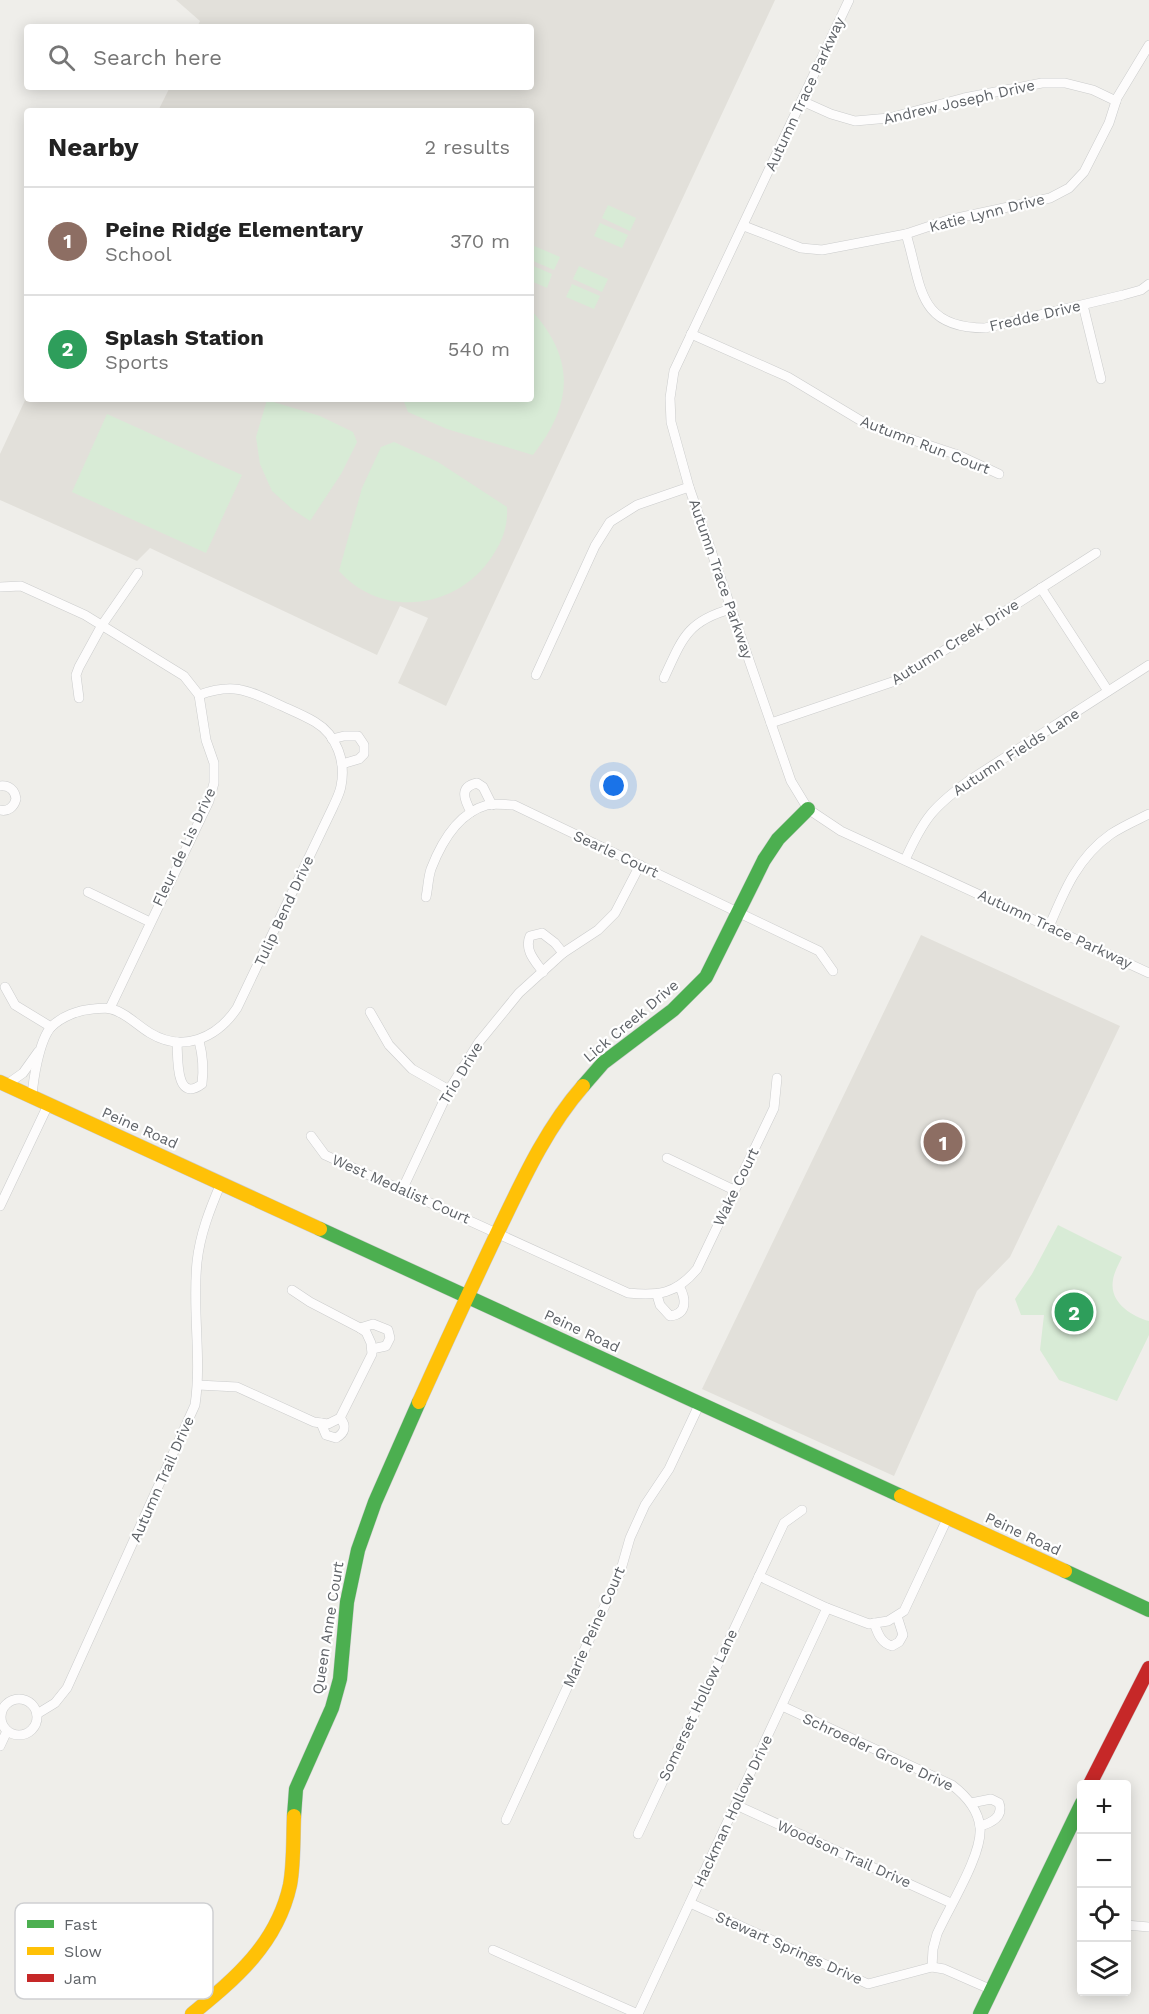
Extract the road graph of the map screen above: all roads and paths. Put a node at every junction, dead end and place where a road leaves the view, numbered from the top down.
1 (849, 0) edge
2 (1149, 45) edge
3 (802, 100) junction
4 (1116, 101) junction
5 (744, 226) junction
6 (906, 234) junction
7 (1149, 284) edge
8 (1083, 305) junction
9 (691, 334) junction
10 (1101, 379) dead end
11 (999, 474) dead end
12 (689, 487) junction
13 (1096, 553) dead end
14 (138, 573) dead end
15 (0, 587) edge
16 (1041, 588) junction
17 (731, 609) junction
18 (102, 625) junction
19 (1149, 665) edge
20 (536, 675) dead end
21 (664, 678) dead end
22 (1108, 692) junction
23 (199, 695) junction
24 (79, 698) dead end
25 (771, 723) junction
26 (332, 739) junction
27 (342, 764) junction
28 (0, 786) edge
29 (492, 805) junction
30 (808, 809) junction
31 (0, 810) edge
32 (471, 812) junction
33 (1149, 814) edge
34 (905, 860) junction
35 (640, 866) junction
36 (88, 892) dead end
37 (426, 897) dead end
38 (740, 911) junction
39 (150, 922) junction
40 (1049, 927) junction
41 (563, 953) junction
42 (833, 971) dead end
43 (543, 972) junction
44 (1149, 973) edge
45 (5, 987) dead end
46 (110, 1008) junction
47 (370, 1012) dead end
48 (51, 1027) junction
49 (199, 1041) junction
50 (177, 1042) junction
51 (42, 1048) junction
52 (777, 1078) dead end
53 (3, 1084) edge
54 (448, 1090) junction
55 (32, 1098) junction
56 (48, 1105) junction
57 (311, 1136) dead end
58 (667, 1158) dead end
59 (220, 1183) junction
60 (402, 1190) junction
61 (734, 1190) junction
62 (0, 1206) edge
63 (498, 1233) junction
64 (678, 1286) junction
65 (292, 1290) dead end
66 (657, 1294) junction
67 (467, 1296) junction
68 (360, 1328) junction
69 (372, 1349) junction
70 (198, 1385) junction
71 (700, 1403) junction
72 (340, 1418) junction
73 (321, 1423) junction
74 (802, 1510) dead end
75 (948, 1517) junction
76 (759, 1576) junction
77 (827, 1608) junction
78 (1149, 1610) edge
79 (897, 1616) junction
80 (874, 1623) junction
81 (1149, 1668) edge
82 (782, 1706) junction
83 (0, 1714) edge
84 (37, 1714) junction
85 (7, 1731) junction
86 (0, 1746) edge
87 (1093, 1780) edge
88 (971, 1803) junction
89 (736, 1805) junction
90 (1077, 1813) edge
91 (506, 1820) dead end
92 (980, 1826) junction
93 (638, 1833) dead end
94 (690, 1903) junction
95 (951, 1903) junction
96 (1131, 1925) edge
97 (1149, 1927) edge
98 (493, 1950) dead end
99 (932, 1967) junction
100 (992, 1990) junction
101 (213, 1995) edge
102 (209, 1999) edge
103 (192, 2014) edge
104 (638, 2014) edge
105 (980, 2014) edge

1 - 3 street, Autumn Trace Parkway
2 - 4 street, Katie Lynn Drive
3 - 4 street, Andrew Joseph Drive
3 - 5 street, Autumn Trace Parkway
4 - 6 street, Katie Lynn Drive
5 - 6 street, Katie Lynn Drive
5 - 9 street, Autumn Trace Parkway
6 - 8 street, Fredde Drive
7 - 8 street, Fredde Drive
8 - 10 street
9 - 11 street, Autumn Run Court
9 - 12 street, Autumn Trace Parkway
12 - 17 street, Autumn Trace Parkway
12 - 20 street
13 - 16 street, Autumn Creek Drive
14 - 18 street
15 - 18 street
16 - 22 street
16 - 25 street, Autumn Creek Drive
17 - 21 street
17 - 25 street, Autumn Trace Parkway
18 - 23 street
18 - 24 street
19 - 22 street, Autumn Fields Lane
22 - 34 street, Autumn Fields Lane
23 - 26 street, Tulip Bend Drive
23 - 39 street, Fleur de Lis Drive
25 - 30 street, Autumn Trace Parkway
26 - 27 street, Tulip Bend Drive
26 - 27 street
27 - 49 street, Tulip Bend Drive
28 - 31 street
29 - 32 street, Searle Court
29 - 32 street
29 - 35 street, Searle Court
30 - 34 street, Autumn Trace Parkway
30 - 38 street, Lick Creek Drive
32 - 37 street, Searle Court
33 - 40 street
34 - 40 street, Autumn Trace Parkway
35 - 38 street, Searle Court
35 - 41 street, Trio Drive
36 - 39 street
38 - 42 street, Searle Court
38 - 63 street, Lick Creek Drive
39 - 46 street, Fleur de Lis Drive
40 - 44 street, Autumn Trace Parkway
41 - 43 street, Trio Drive
41 - 43 street
43 - 54 street, Trio Drive
45 - 48 street
46 - 48 street
46 - 50 street
47 - 54 street
48 - 51 street
49 - 50 street
49 - 50 street
51 - 53 street
51 - 55 street
52 - 61 street, Wake Court
53 - 55 street, Peine Road
54 - 60 street, Trio Drive
55 - 56 street, Peine Road
56 - 59 street, Peine Road
56 - 62 street
57 - 60 street, West Medalist Court
58 - 61 street
59 - 67 street, Peine Road
59 - 70 street, Autumn Trail Drive
60 - 63 street, West Medalist Court
61 - 64 street, Wake Court
63 - 66 street, Wake Court
63 - 67 street, Lick Creek Drive
64 - 66 street, Wake Court
64 - 66 street
65 - 68 street
67 - 71 street, Peine Road
67 - 101 street, Queen Anne Court
68 - 69 street
68 - 69 street
69 - 72 street
70 - 73 street
70 - 84 street, Autumn Trail Drive
71 - 75 street, Peine Road
71 - 91 street, Marie Peine Court
72 - 73 street
72 - 73 street
74 - 76 street, Somerset Hollow Lane
75 - 78 street, Peine Road
75 - 79 street
76 - 77 street
76 - 93 street, Somerset Hollow Lane
77 - 80 street
77 - 82 street, Hackman Hollow Drive
79 - 80 street
79 - 80 street
81 - 87 street
82 - 88 street, Schroeder Grove Drive
82 - 89 street, Hackman Hollow Drive
83 - 84 street
83 - 85 street
84 - 85 street, Autumn Trail Drive
85 - 86 street
88 - 92 street, Schroeder Grove Drive
88 - 92 street
89 - 94 street, Hackman Hollow Drive
89 - 95 street, Woodson Trail Drive
90 - 100 street
92 - 95 street
94 - 99 street, Stewart Springs Drive
94 - 104 street, Hackman Hollow Drive
95 - 99 street
96 - 97 street
98 - 104 street
99 - 100 street
100 - 105 street
102 - 103 street, Queen Anne Court

